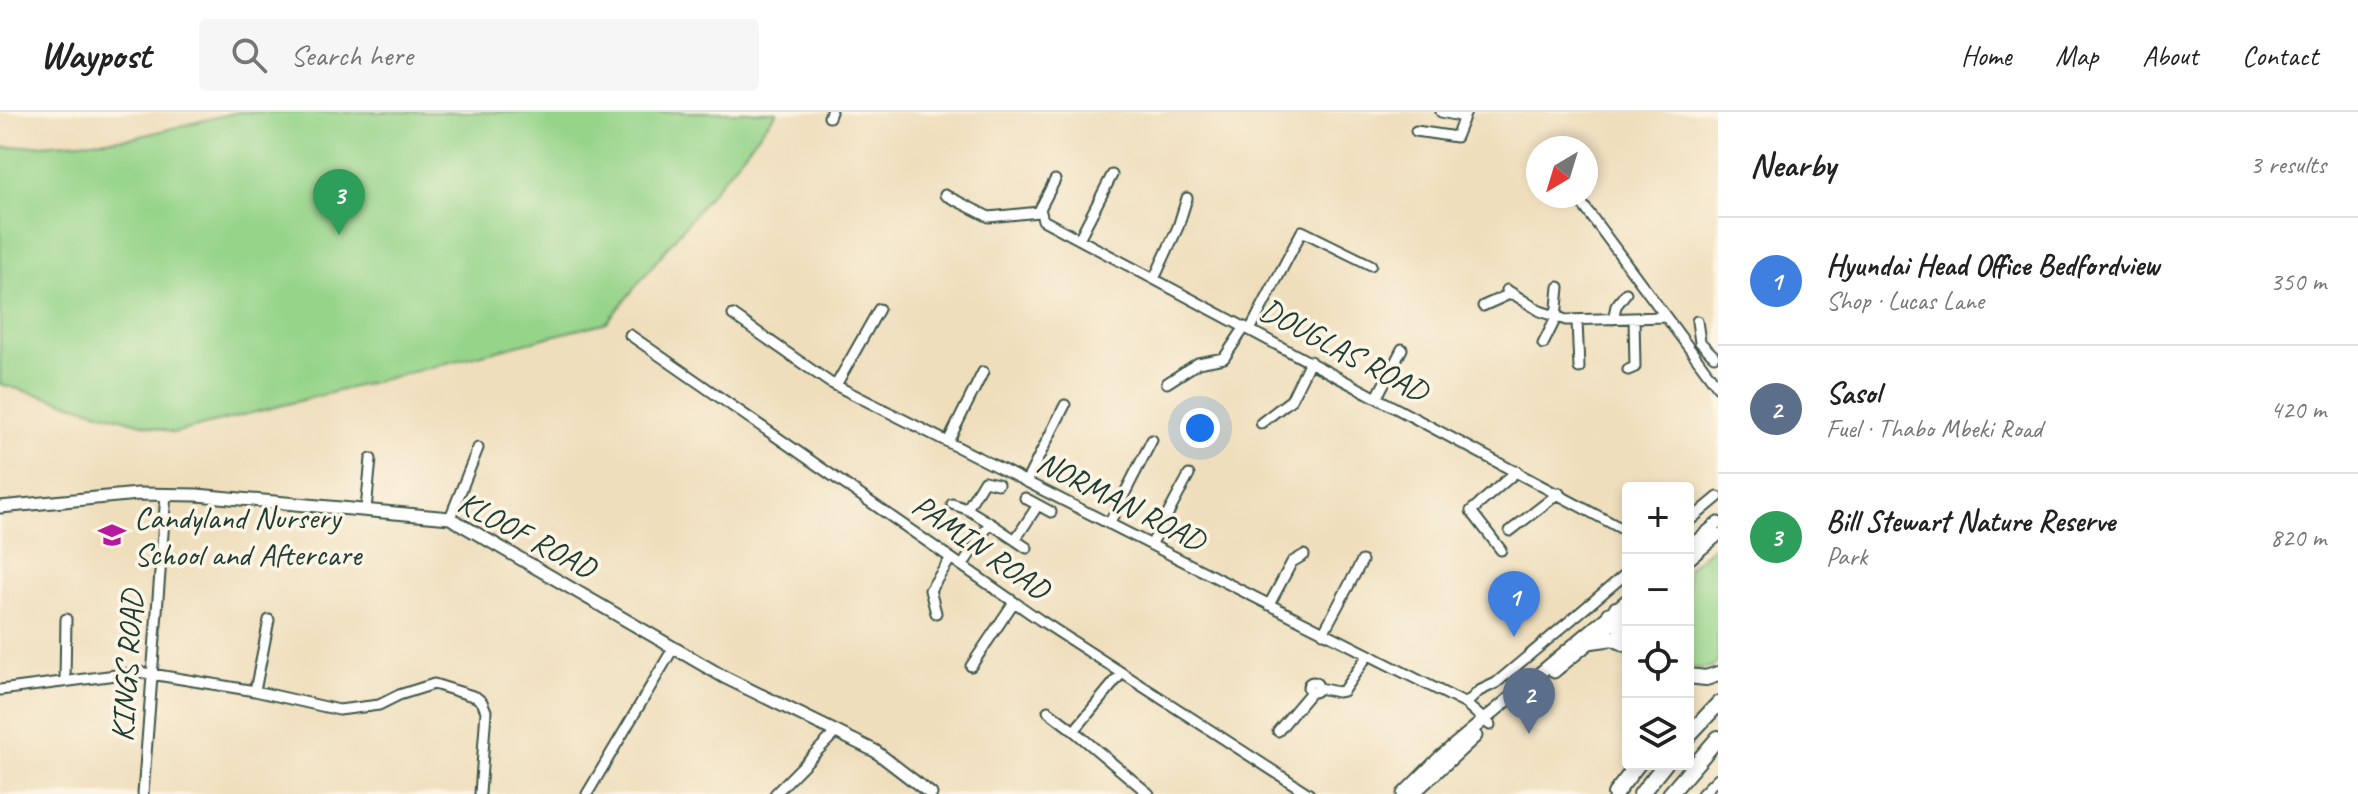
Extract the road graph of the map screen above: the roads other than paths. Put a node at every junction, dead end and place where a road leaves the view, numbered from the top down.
1 (1441, 112) edge
2 (1465, 114) edge
3 (1416, 131) dead end
4 (1112, 175) dead end
5 (1055, 180) dead end
6 (945, 195) dead end
7 (1187, 198) dead end
8 (1585, 208) edge
9 (1039, 212) junction
10 (1079, 239) junction
11 (1371, 265) dead end
12 (1154, 279) junction
13 (1559, 287) dead end
14 (1626, 293) dead end
15 (1483, 306) dead end
16 (879, 309) dead end
17 (733, 315) dead end
18 (1664, 317) junction
19 (1556, 318) junction
20 (1634, 318) junction
21 (1613, 319) junction
22 (1577, 321) junction
23 (1697, 321) dead end
24 (1248, 328) junction
25 (630, 335) dead end
26 (1543, 344) dead end
27 (1402, 349) dead end
28 (1716, 356) edge
29 (1310, 361) junction
30 (1699, 361) junction
31 (1579, 368) dead end
32 (1628, 370) dead end
33 (983, 372) dead end
34 (1167, 383) dead end
35 (836, 385) junction
36 (1718, 387) edge
37 (1377, 397) junction
38 (1065, 405) dead end
39 (1261, 423) dead end
40 (1152, 440) dead end
41 (948, 442) junction
42 (478, 448) dead end
43 (371, 459) dead end
44 (1517, 471) junction
45 (1189, 475) dead end
46 (1026, 482) junction
47 (998, 484) dead end
48 (1559, 493) junction
49 (166, 494) junction
50 (1718, 497) edge
51 (1025, 498) dead end
52 (952, 504) dead end
53 (1038, 505) junction
54 (0, 507) edge
55 (366, 509) junction
56 (967, 509) junction
57 (1051, 512) dead end
58 (1694, 517) edge
59 (450, 518) junction
60 (990, 523) junction
61 (1718, 523) edge
62 (1109, 524) junction
63 (1622, 529) edge
64 (1510, 531) dead end
65 (1718, 535) edge
66 (1015, 540) junction
67 (1694, 543) edge
68 (1151, 545) junction
69 (1027, 548) dead end
70 (1501, 550) dead end
71 (1304, 555) dead end
72 (1694, 555) edge
73 (951, 558) junction
74 (1362, 561) dead end
75 (962, 566) junction
76 (1622, 577) edge
77 (1014, 602) junction
78 (1269, 605) junction
79 (936, 613) dead end
80 (1620, 616) edge
81 (66, 619) dead end
82 (269, 620) dead end
83 (1323, 633) junction
84 (1592, 641) junction
85 (1622, 642) edge
86 (674, 647) junction
87 (1368, 655) junction
88 (971, 666) dead end
89 (154, 673) junction
90 (1121, 674) junction
91 (1718, 674) edge
92 (1694, 677) edge
93 (65, 681) junction
94 (0, 690) edge
95 (255, 691) junction
96 (1466, 704) junction
97 (1718, 704) edge
98 (1048, 711) dead end
99 (1488, 722) junction
100 (1694, 730) edge
101 (1074, 731) junction
102 (1278, 731) dead end
103 (836, 732) junction
104 (1718, 738) edge
105 (1633, 770) edge
106 (1660, 770) edge
107 (1718, 778) edge
108 (1408, 792) edge
109 (143, 794) edge
110 (480, 794) edge
111 (587, 794) edge
112 (775, 794) edge
113 (931, 794) edge
114 (1149, 794) edge
115 (1309, 794) edge
116 (1615, 794) edge
117 (1641, 794) edge
118 (1670, 794) edge
119 (1702, 794) edge

1 - 2 street
2 - 3 street
4 - 10 street
5 - 9 street
6 - 9 street
7 - 12 street
8 - 18 street
9 - 10 street, DOUGLAS ROAD
10 - 12 street, DOUGLAS ROAD
11 - 24 street
12 - 24 street, DOUGLAS ROAD
13 - 19 street
14 - 21 street
15 - 19 street
16 - 35 street
17 - 35 street, NORMAN ROAD
18 - 20 street
18 - 30 street
19 - 22 street
19 - 26 street
20 - 21 street
20 - 32 street
21 - 22 street
22 - 31 street
23 - 28 street
24 - 29 street, DOUGLAS ROAD
24 - 34 street
25 - 73 street, PAMIN ROAD
27 - 37 street
28 - 30 street
29 - 37 street, DOUGLAS ROAD
29 - 39 street
30 - 36 street
33 - 41 street
35 - 41 street, NORMAN ROAD
37 - 44 street, DOUGLAS ROAD
38 - 46 street
40 - 62 street
41 - 46 street, NORMAN ROAD
42 - 59 street
43 - 55 street
44 - 48 street, DOUGLAS ROAD
44 - 70 street
45 - 68 street
46 - 62 street, NORMAN ROAD
47 - 56 street
48 - 63 street, DOUGLAS ROAD
48 - 64 street
49 - 54 main road, KLOOF ROAD
49 - 55 main road, KLOOF ROAD
49 - 89 street, KINGS ROAD
50 - 58 street
51 - 53 street
52 - 56 street
53 - 57 street
53 - 66 street
55 - 59 main road, KLOOF ROAD
56 - 60 street
59 - 86 main road, KLOOF ROAD
60 - 66 street
60 - 75 street
61 - 67 main road
62 - 68 street, NORMAN ROAD
65 - 72 main road
66 - 69 street
68 - 78 street, NORMAN ROAD
71 - 78 street
73 - 75 street, PAMIN ROAD
73 - 79 street
74 - 83 street
75 - 77 street, PAMIN ROAD
76 - 96 street
77 - 88 street
77 - 90 street, PAMIN ROAD
78 - 83 street, NORMAN ROAD
80 - 84 main road
80 - 99 main road
81 - 93 street
82 - 95 street
83 - 87 street, NORMAN ROAD
84 - 85 highway
84 - 99 main road
86 - 103 main road, KLOOF ROAD
86 - 111 street
87 - 96 street, NORMAN ROAD
87 - 102 street
89 - 93 street
89 - 95 street
89 - 109 street, KINGS ROAD
90 - 101 street
90 - 115 street, PAMIN ROAD
91 - 92 highway
93 - 94 street
95 - 110 street
96 - 99 street, NORMAN ROAD
97 - 100 highway
98 - 101 street
99 - 108 main road
99 - 108 main road
101 - 114 street
103 - 112 street
103 - 113 main road, KLOOF ROAD
104 - 118 highway
105 - 116 highway
106 - 117 highway
107 - 119 street

